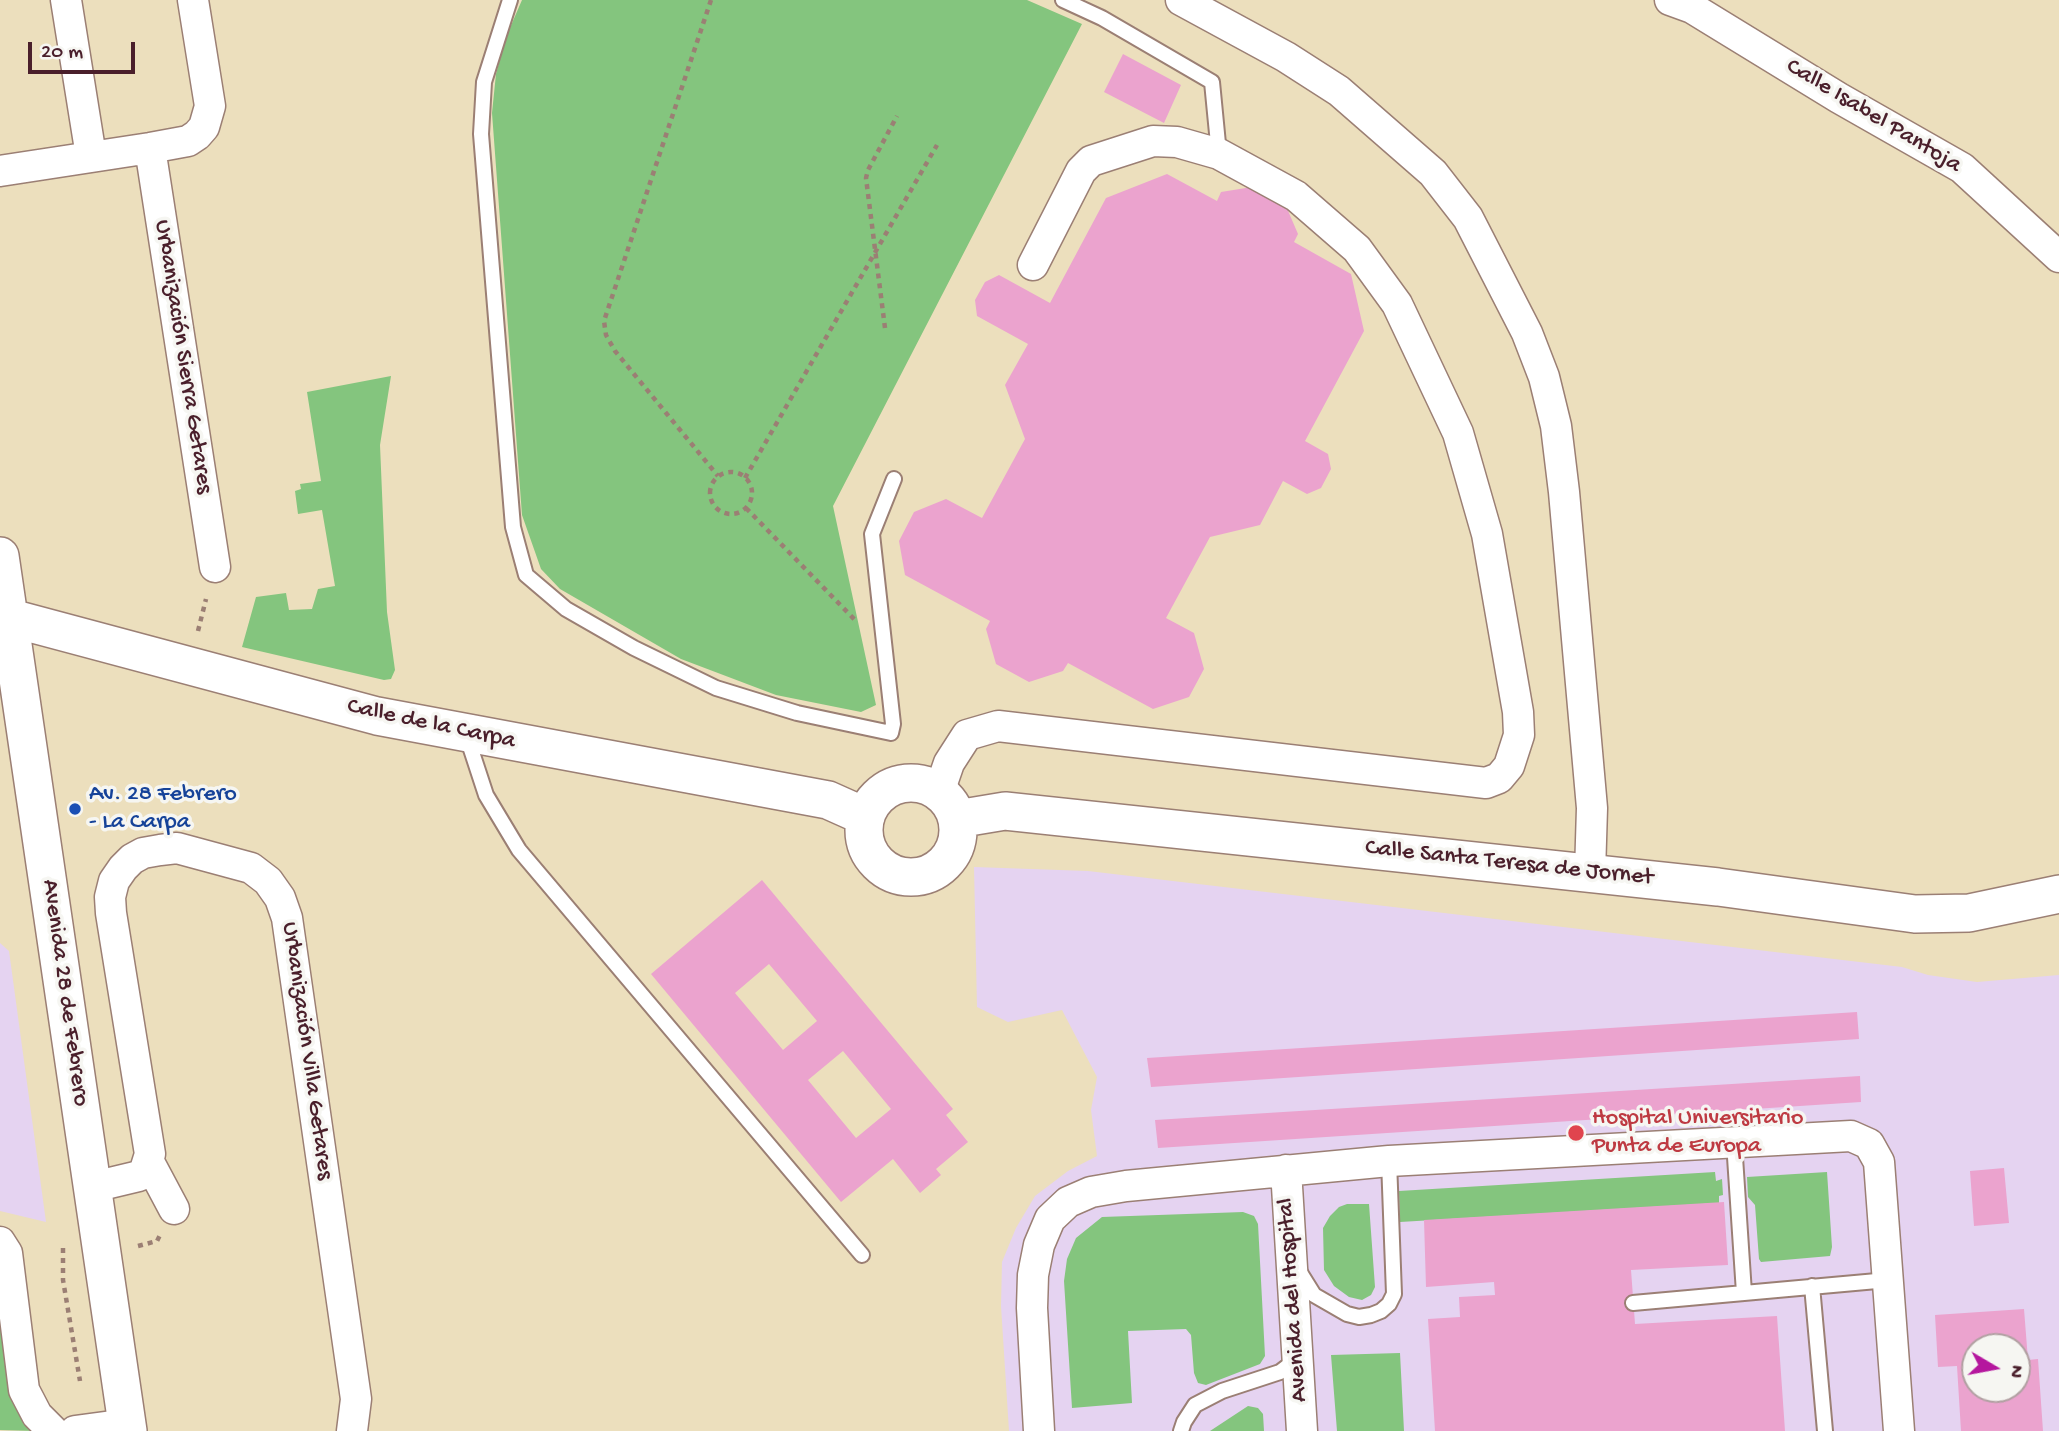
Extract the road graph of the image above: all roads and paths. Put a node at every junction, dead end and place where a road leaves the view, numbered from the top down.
1 (66, 0) edge
2 (193, 0) edge
3 (510, 0) edge
4 (711, 0) edge
5 (1063, 0) edge
6 (1181, 0) edge
7 (1686, 3) edge
8 (897, 116) dead end
9 (937, 145) dead end
10 (150, 148) junction
11 (1220, 154) junction
12 (91, 156) junction
13 (0, 171) edge
14 (876, 251) junction
15 (2059, 257) edge
16 (1033, 265) dead end
17 (885, 328) dead end
18 (718, 476) junction
19 (745, 478) junction
20 (894, 479) dead end
21 (746, 508) junction
22 (0, 556) edge
23 (215, 567) joint
24 (4, 616) edge
25 (885, 650) junction
26 (189, 666) junction
27 (466, 733) junction
28 (948, 805) junction
29 (866, 817) junction
30 (1590, 873) junction
31 (2059, 894) edge
32 (1734, 1142) junction
33 (1389, 1161) junction
34 (149, 1162) junction
35 (1286, 1170) junction
36 (93, 1187) junction
37 (174, 1209) joint
38 (0, 1242) edge
39 (103, 1255) junction
40 (862, 1255) dead end
41 (1292, 1261) junction
42 (1888, 1280) junction
43 (1812, 1286) junction
44 (1744, 1293) junction
45 (1633, 1303) dead end
46 (1298, 1359) junction
47 (128, 1427) edge
48 (53, 1431) edge
49 (75, 1431) edge
50 (352, 1431) edge
51 (1040, 1431) edge
52 (1181, 1431) edge
53 (1302, 1431) edge
54 (1825, 1431) edge
55 (1899, 1431) edge

1 - 12 street
2 - 10 street
3 - 25 lane
4 - 18 path
5 - 11 lane
6 - 30 street
7 - 15 street, Calle Isabel Pantoja
8 - 14 path
9 - 14 path
10 - 12 street
10 - 23 street, Urbanización Sierra Getares
11 - 16 street
11 - 28 street
12 - 13 street
14 - 17 path
14 - 19 path
18 - 19 path
18 - 21 path
19 - 21 path
20 - 25 lane
21 - 25 path
22 - 24 street, Avenida 28 de Febrero
23 - 26 path
24 - 26 street, Calle de la Carpa
24 - 36 street, Avenida 28 de Febrero
26 - 27 street, Calle de la Carpa
27 - 29 street, Calle de la Carpa
27 - 40 lane
28 - 29 street
28 - 29 street
28 - 30 street, Calle Santa Teresa de Jornet
30 - 31 street, Calle Santa Teresa de Jornet
32 - 33 street
32 - 42 street
32 - 44 lane
33 - 35 street
33 - 41 lane
34 - 36 street
34 - 37 street, Urbanización Villa Getares
34 - 50 street, Urbanización Villa Getares
35 - 41 street, Avenida del Hospital
35 - 51 street
36 - 39 street, Avenida 28 de Febrero
37 - 39 path
38 - 48 street
39 - 47 street, Avenida 28 de Febrero
41 - 46 street, Avenida del Hospital
42 - 43 lane
42 - 55 street
43 - 44 lane
43 - 54 lane
44 - 45 lane
46 - 52 lane
46 - 53 street, Avenida del Hospital
47 - 49 street

